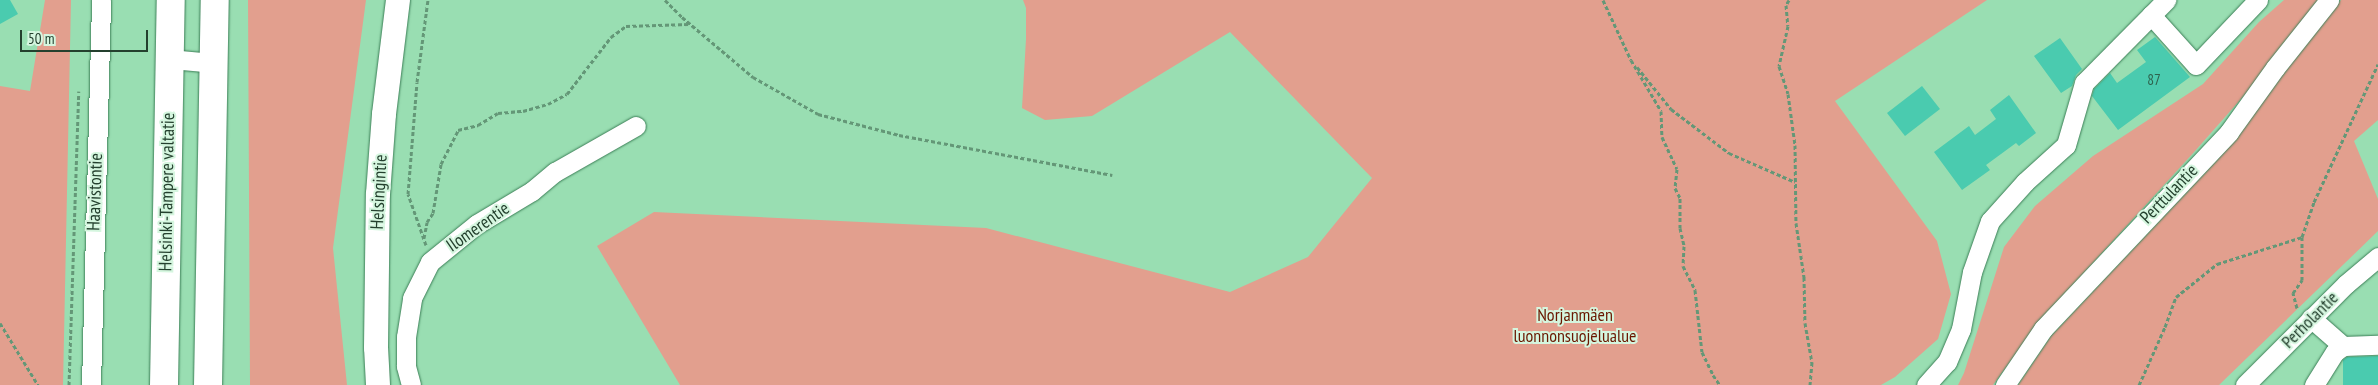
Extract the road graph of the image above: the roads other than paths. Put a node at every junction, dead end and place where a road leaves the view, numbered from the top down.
1 (101, 0) edge
2 (171, 0) edge
3 (215, 0) edge
4 (398, 0) edge
5 (2166, 0) edge
6 (2258, 0) edge
7 (2329, 0) edge
8 (2151, 15) junction
9 (170, 59) junction
10 (214, 63) junction
11 (636, 126) dead end
12 (2378, 257) edge
13 (2309, 320) junction
14 (2378, 345) edge
15 (2343, 346) junction
16 (91, 385) edge
17 (164, 385) edge
18 (208, 385) edge
19 (378, 385) edge
20 (411, 385) edge
21 (1926, 385) edge
22 (2004, 385) edge
23 (2245, 385) edge
24 (2314, 385) edge

1 - 16 street, Haavistontie
2 - 9 highway, Helsinki-Tampere valtatie
3 - 10 highway
4 - 19 main road, Helsingintie
5 - 8 street
6 - 8 street
7 - 22 street, Perttulantie
8 - 21 street
9 - 10 street
9 - 17 highway, Helsinki-Tampere valtatie
10 - 18 highway
11 - 20 street, Ilomerentie
12 - 13 street, Perholantie
13 - 15 street
13 - 23 street, Perholantie
14 - 15 street
15 - 24 street

